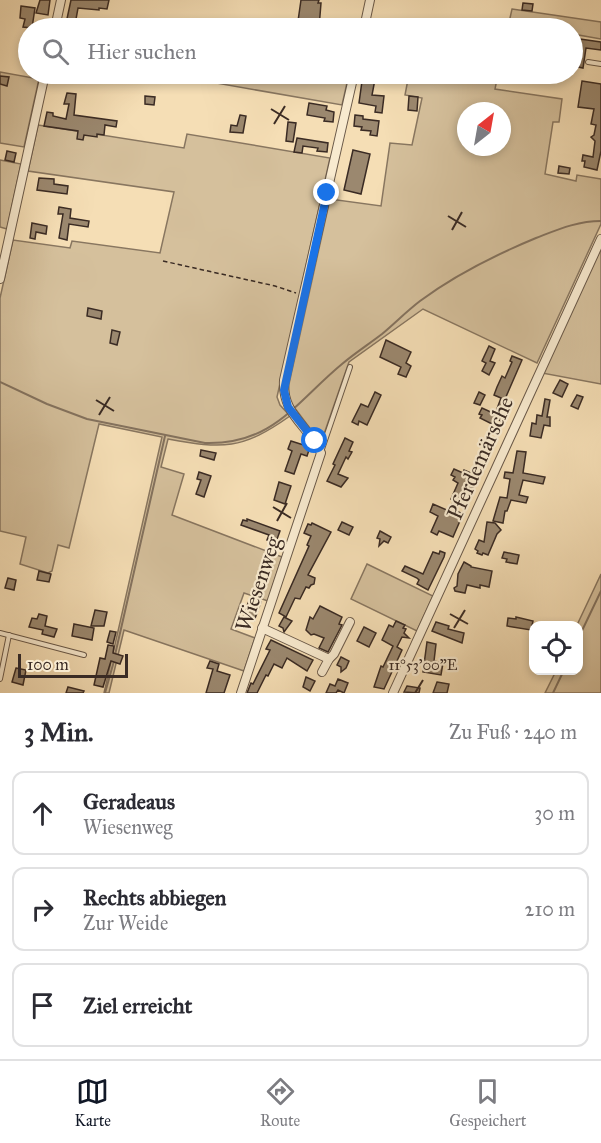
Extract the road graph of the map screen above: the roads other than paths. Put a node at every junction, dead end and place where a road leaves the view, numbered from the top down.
1 (61, 0) edge
2 (370, 0) edge
3 (57, 18) edge
4 (366, 18) edge
5 (588, 62) dead end
6 (601, 64) edge
7 (43, 84) edge
8 (352, 84) edge
9 (601, 239) edge
10 (0, 279) edge
11 (350, 367) dead end
12 (321, 453) junction
13 (350, 622) dead end
14 (262, 628) junction
15 (0, 633) edge
16 (9, 635) junction
17 (84, 655) dead end
18 (328, 659) junction
19 (322, 672) dead end
20 (0, 679) edge
21 (241, 693) edge
22 (393, 693) edge

1 - 3 street
2 - 4 street
5 - 6 lane
7 - 10 street
8 - 12 street
9 - 22 street, Pferdemärsche
11 - 12 lane, Wiesenweg
12 - 14 street, Wiesenweg
13 - 18 street
14 - 18 street
14 - 21 street, Wiesenweg
15 - 16 lane
16 - 17 lane
16 - 20 lane
18 - 19 street

